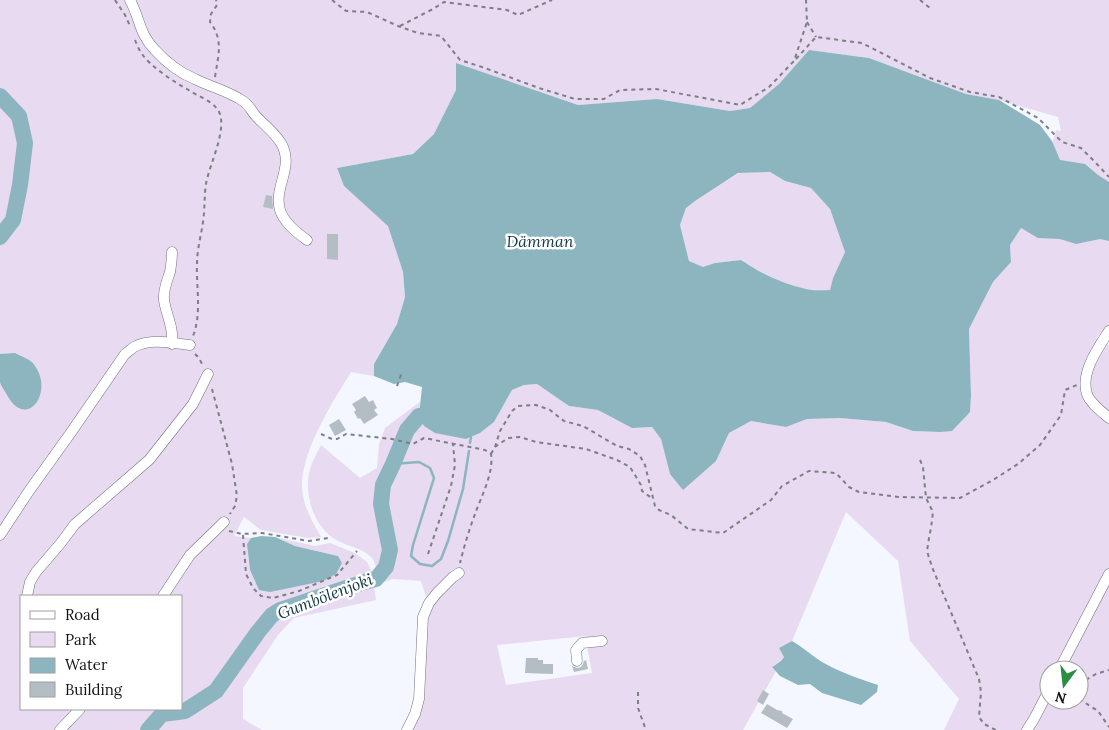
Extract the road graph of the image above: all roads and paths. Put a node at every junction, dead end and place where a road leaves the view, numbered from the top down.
1 (115, 0) edge
2 (130, 0) edge
3 (216, 0) edge
4 (332, 0) edge
5 (552, 0) edge
6 (806, 0) edge
7 (920, 0) edge
8 (930, 9) dead end
9 (807, 22) junction
10 (398, 26) junction
11 (816, 37) junction
12 (794, 61) junction
13 (214, 86) junction
14 (1109, 177) edge
15 (307, 240) dead end
16 (172, 252) dead end
17 (1109, 331) edge
18 (172, 344) junction
19 (190, 345) junction
20 (402, 372) dead end
21 (208, 374) junction
22 (1086, 380) junction
23 (396, 386) dead end
24 (1109, 418) edge
25 (321, 434) dead end
26 (453, 444) junction
27 (495, 446) junction
28 (491, 454) junction
29 (920, 460) dead end
30 (926, 498) junction
31 (653, 499) junction
32 (224, 522) junction
33 (242, 534) junction
34 (0, 535) edge
35 (328, 538) dead end
36 (357, 551) dead end
37 (428, 554) dead end
38 (459, 573) joint
39 (1109, 574) edge
40 (26, 595) edge
41 (164, 595) edge
42 (602, 641) dead end
43 (1064, 660) edge
44 (577, 661) dead end
45 (1109, 670) edge
46 (1089, 678) edge
47 (638, 692) dead end
48 (1089, 705) edge
49 (1039, 709) edge
50 (79, 710) edge
51 (1109, 727) edge
52 (60, 730) edge
53 (407, 730) edge
54 (646, 730) edge
55 (996, 730) edge
56 (1027, 730) edge

1 - 19 path
2 - 13 street
3 - 13 path
4 - 10 path
5 - 10 path
6 - 9 path
7 - 8 path
9 - 11 path
9 - 12 path
10 - 12 path
11 - 12 path
11 - 14 path
13 - 15 street
16 - 18 street
17 - 22 street
18 - 19 street
18 - 34 street
19 - 21 path
20 - 23 path
21 - 32 path
21 - 40 street
22 - 24 street
22 - 30 path
25 - 26 path
26 - 28 path
26 - 37 path
27 - 28 path
27 - 31 path
27 - 31 path
28 - 38 path
29 - 30 path
30 - 31 path
30 - 55 path
32 - 33 path
32 - 41 street
33 - 35 path
33 - 36 path
38 - 53 street
39 - 43 street
42 - 44 street
45 - 46 path
47 - 54 path
48 - 51 path
49 - 56 street
50 - 52 street

